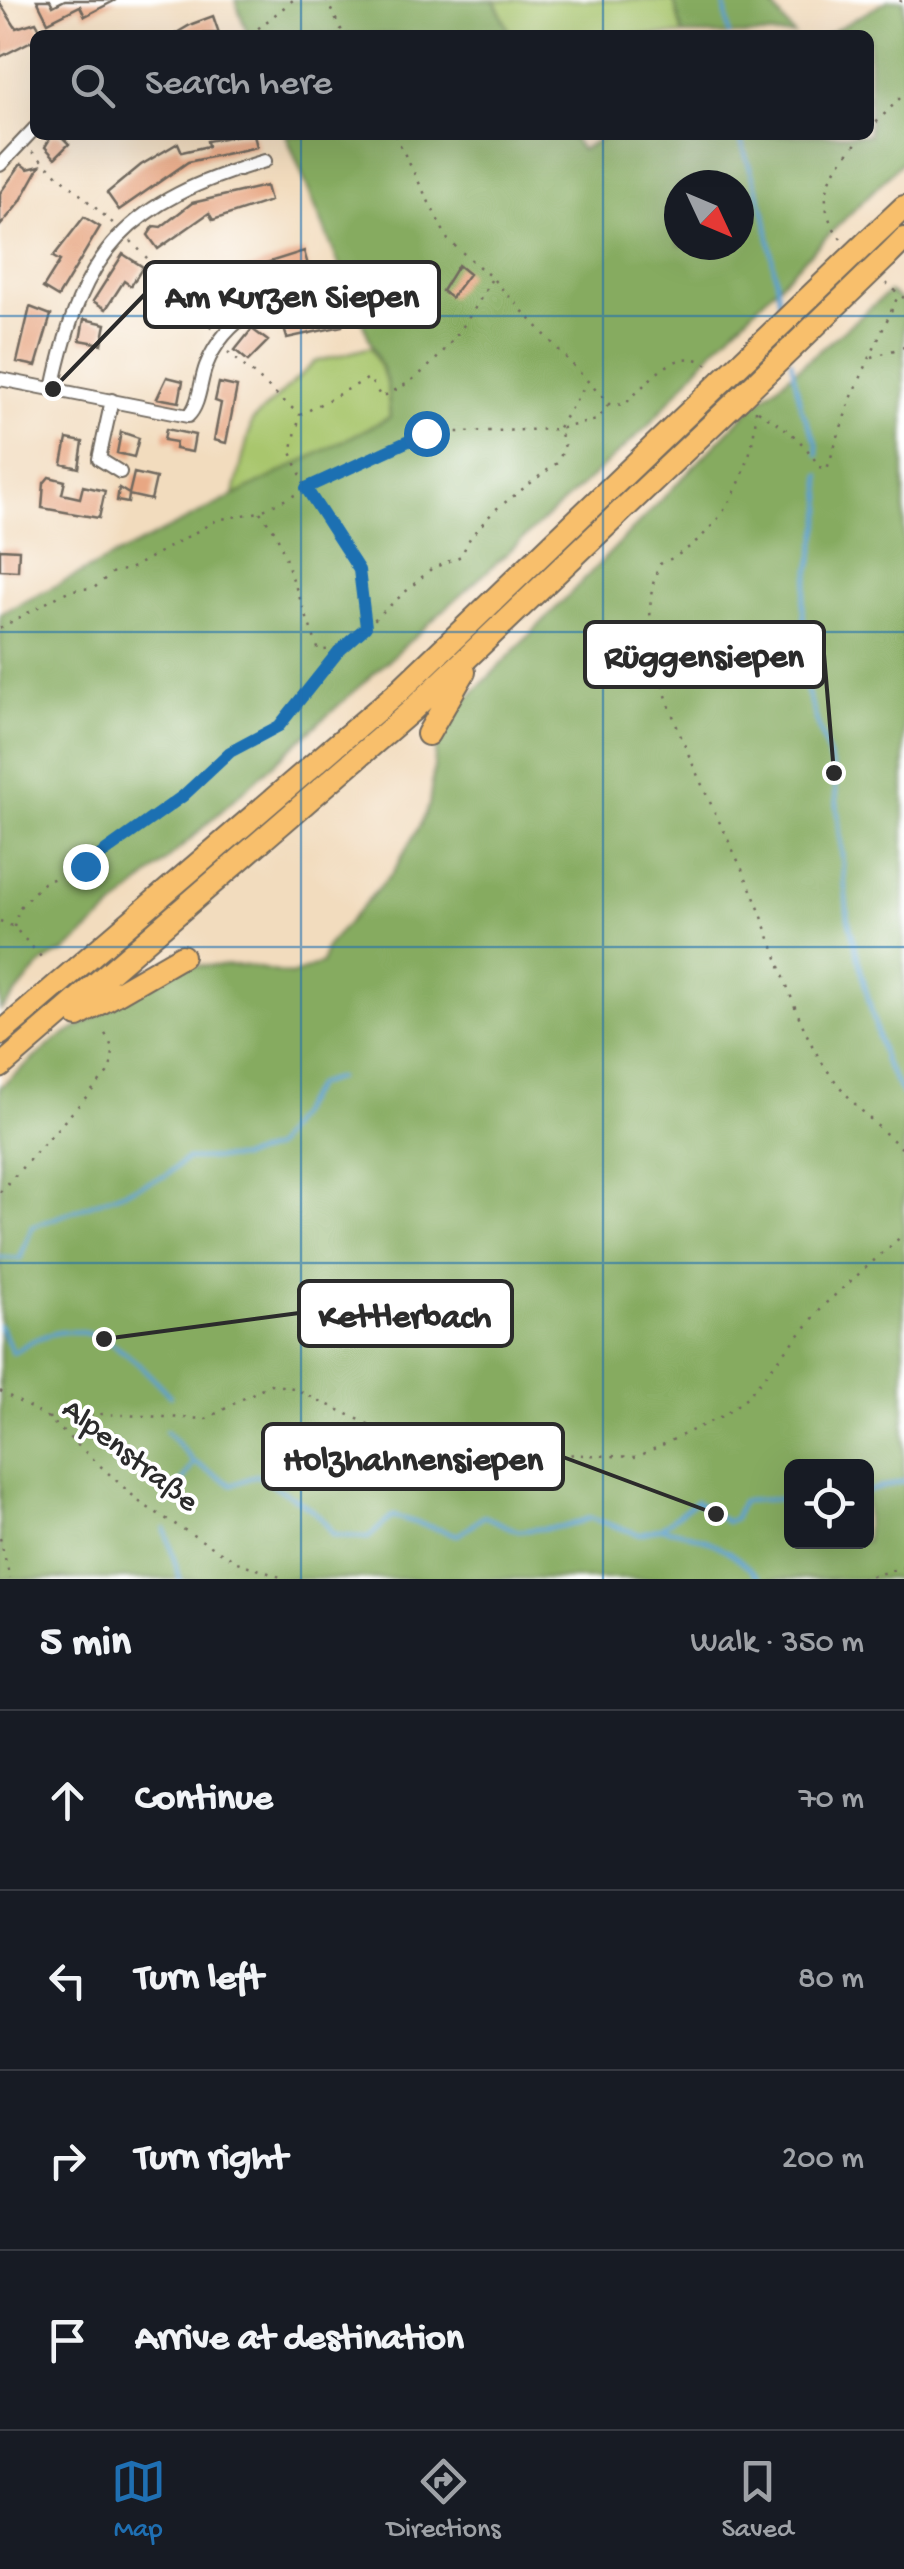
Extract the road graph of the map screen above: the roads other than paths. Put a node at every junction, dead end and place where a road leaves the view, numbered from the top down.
1 (30, 132) edge
2 (264, 161) dead end
3 (0, 165) edge
4 (904, 207) edge
5 (878, 252) edge
6 (329, 282) dead end
7 (0, 378) edge
8 (53, 389) junction
9 (118, 402) junction
10 (120, 472) dead end
11 (544, 585) junction
12 (428, 734) dead end
13 (182, 956) dead end
14 (0, 1034) edge
15 (23, 1049) junction
16 (0, 1067) edge

1 - 3 street
2 - 8 street
4 - 5 highway
5 - 11 highway, bridge
5 - 14 highway, bridge
6 - 9 street
7 - 8 street
8 - 9 street
9 - 10 street
11 - 12 highway
11 - 15 highway
13 - 15 highway
15 - 16 highway

